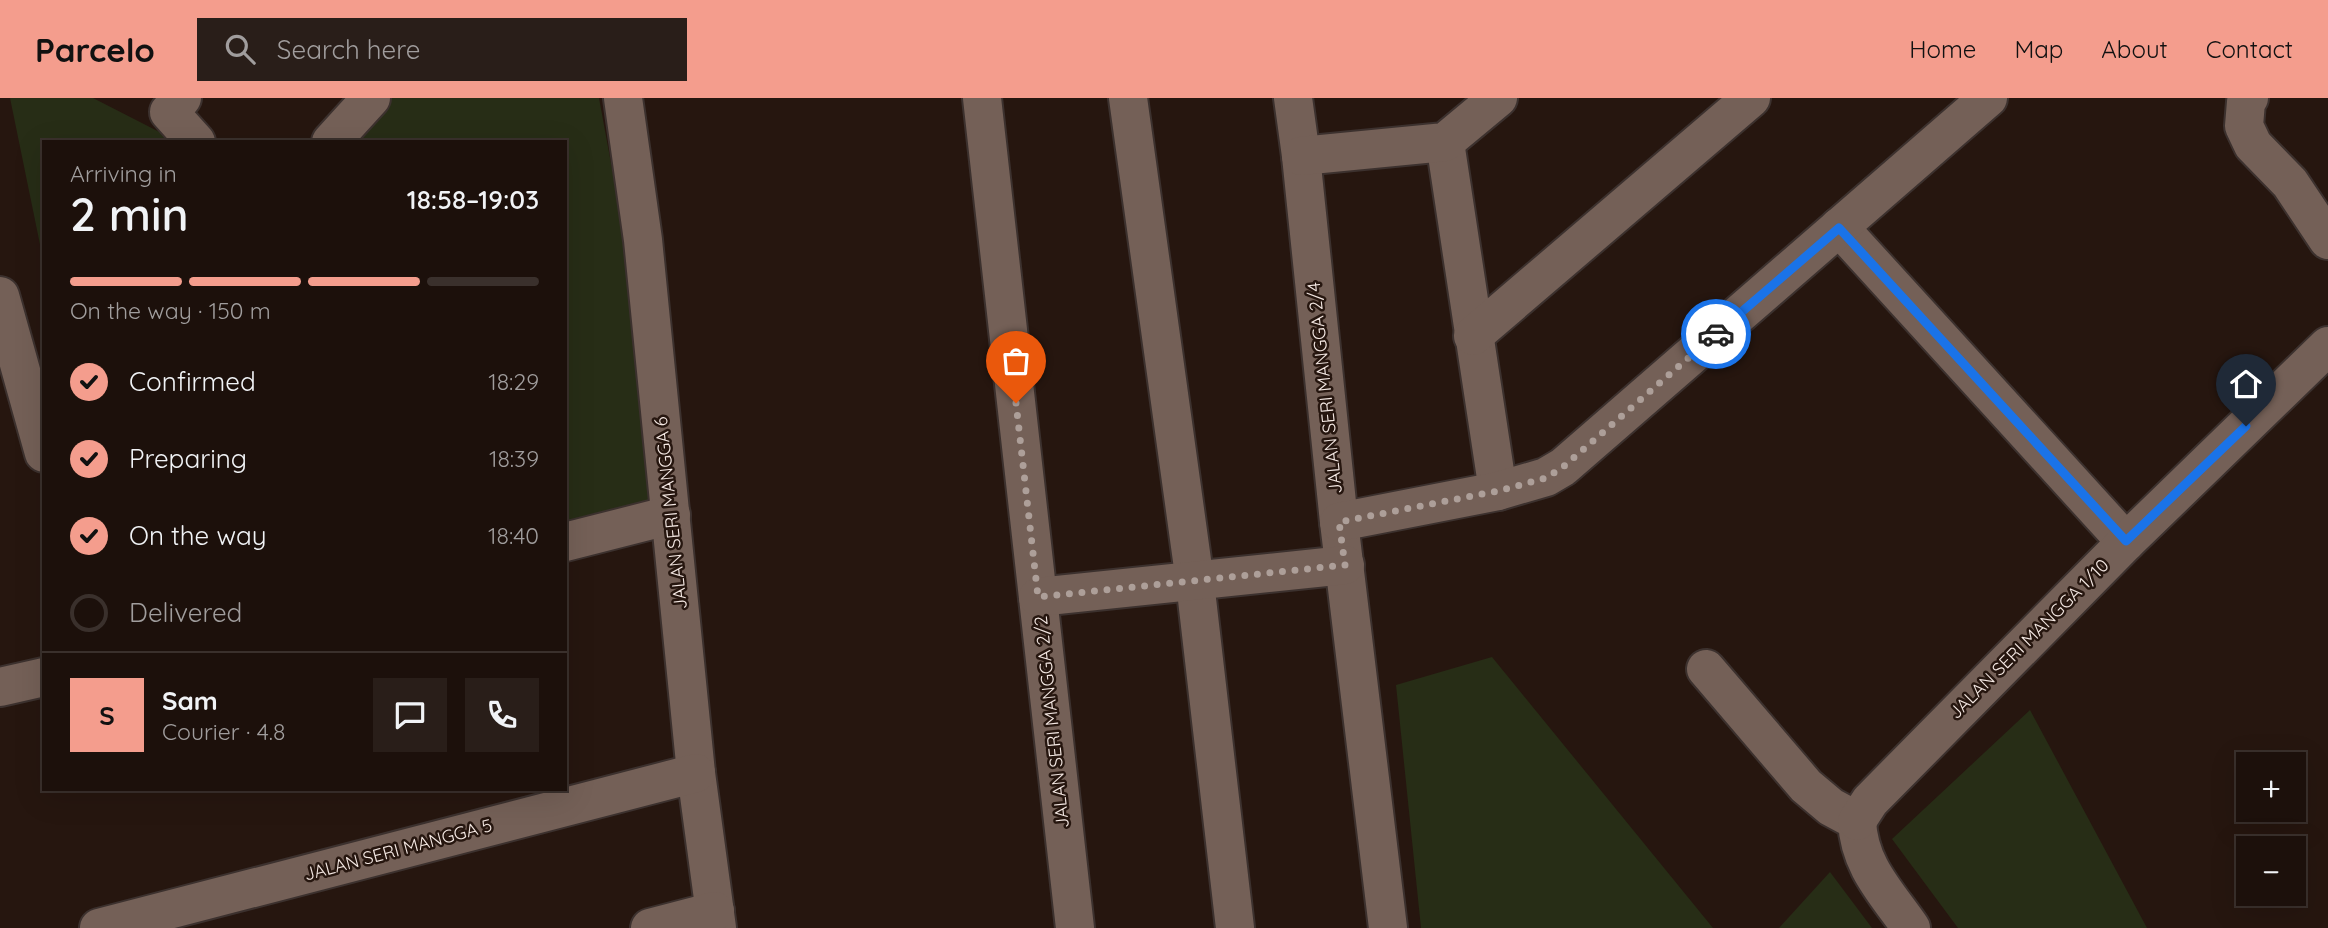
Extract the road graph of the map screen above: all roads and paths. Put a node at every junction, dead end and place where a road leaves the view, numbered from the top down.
1 (372, 98) edge
2 (623, 98) edge
3 (982, 98) edge
4 (1128, 98) edge
5 (1293, 98) edge
6 (1498, 98) edge
7 (1751, 98) edge
8 (1988, 98) edge
9 (2249, 98) edge
10 (176, 105) edge
11 (195, 140) edge
12 (333, 140) edge
13 (1445, 142) junction
14 (1301, 156) junction
15 (1839, 228) junction
16 (2328, 240) edge
17 (0, 296) edge
18 (1473, 336) junction
19 (2328, 346) edge
20 (42, 446) edge
21 (1498, 491) junction
22 (671, 515) junction
23 (1339, 522) junction
24 (567, 541) edge
25 (2126, 541) junction
26 (1345, 565) junction
27 (1195, 582) junction
28 (1038, 597) junction
29 (1706, 669) dead end
30 (42, 677) edge
31 (0, 687) edge
32 (696, 773) junction
33 (1857, 821) junction
34 (715, 920) edge
35 (99, 928) edge
36 (650, 928) edge
37 (1075, 928) edge
38 (1235, 928) edge
39 (1388, 928) edge
40 (1912, 928) edge

1 - 12 street
2 - 22 street, JALAN SERI MANGGA 6
3 - 28 street, JALAN SERI MANGGA 2/2
4 - 27 street
5 - 14 street, JALAN SERI MANGGA 2/4
6 - 13 street
7 - 18 street
8 - 15 street
9 - 16 street
10 - 11 street
13 - 14 street
13 - 18 street
14 - 23 street, JALAN SERI MANGGA 2/4
15 - 21 street
15 - 25 street
17 - 20 street
18 - 21 street
19 - 25 street, JALAN SERI MANGGA 1/10
21 - 23 street
22 - 24 street
22 - 32 street, JALAN SERI MANGGA 6
23 - 26 street, JALAN SERI MANGGA 2/4
25 - 33 street, JALAN SERI MANGGA 1/10
26 - 27 street
26 - 39 street, JALAN SERI MANGGA 2/4
27 - 28 street
27 - 38 street
28 - 37 street, JALAN SERI MANGGA 2/2
29 - 33 street
30 - 31 street
32 - 34 street, JALAN SERI MANGGA 6
32 - 35 street, JALAN SERI MANGGA 5
33 - 40 street
34 - 36 street

